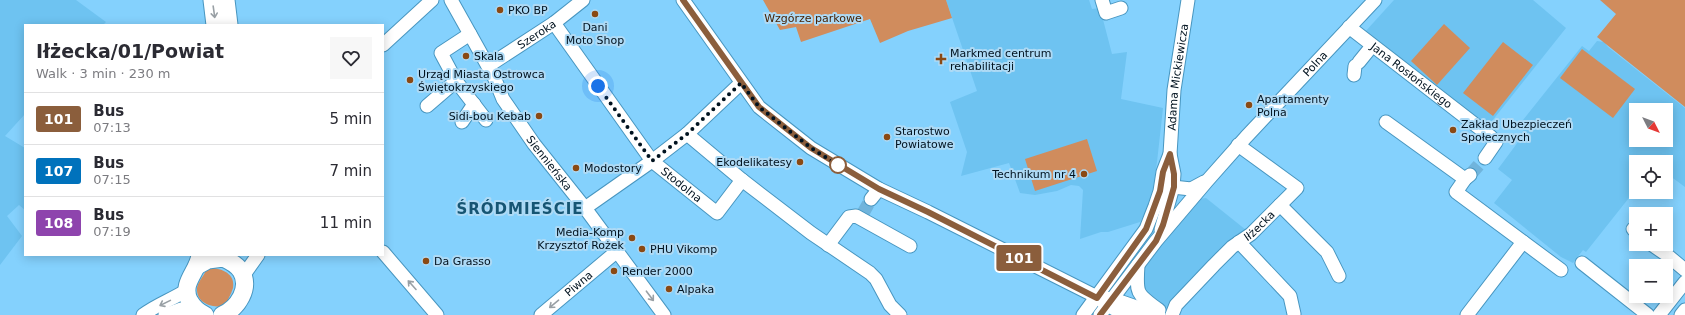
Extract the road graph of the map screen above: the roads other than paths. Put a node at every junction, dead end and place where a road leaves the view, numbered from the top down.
1 (212, 0) edge
2 (226, 0) edge
3 (432, 0) edge
4 (451, 0) edge
5 (583, 0) edge
6 (683, 0) edge
7 (1102, 0) edge
8 (1188, 0) edge
9 (1375, 0) edge
10 (1121, 8) dead end
11 (554, 23) junction
12 (215, 24) edge
13 (229, 24) edge
14 (1349, 27) junction
15 (470, 34) junction
16 (384, 44) edge
17 (1372, 46) junction
18 (488, 66) junction
19 (1356, 68) dead end
20 (456, 81) junction
21 (741, 83) junction
22 (474, 104) junction
23 (428, 106) dead end
24 (486, 120) dead end
25 (462, 122) dead end
26 (1386, 122) dead end
27 (687, 134) junction
28 (1238, 145) junction
29 (1485, 158) tunnel mouth
30 (652, 161) junction
31 (742, 180) junction
32 (1207, 181) junction
33 (879, 189) junction
34 (1168, 192) junction
35 (870, 199) tunnel mouth
36 (1191, 200) junction
37 (1280, 205) junction
38 (585, 208) junction
39 (1156, 241) junction
40 (1239, 242) junction
41 (1523, 242) junction
42 (828, 245) junction
43 (910, 246) dead end
44 (1661, 251) edge
45 (616, 252) junction
46 (384, 253) edge
47 (257, 256) edge
48 (228, 257) edge
49 (199, 260) edge
50 (1582, 263) dead end
51 (1138, 265) junction
52 (1561, 270) dead end
53 (1685, 270) edge
54 (242, 276) junction
55 (1339, 276) dead end
56 (1685, 282) edge
57 (187, 290) junction
58 (1104, 304) edge
59 (1685, 310) edge
60 (231, 312) edge
61 (201, 313) edge
62 (1294, 314) dead end
63 (143, 315) edge
64 (165, 315) edge
65 (437, 315) edge
66 (540, 315) edge
67 (664, 315) edge
68 (900, 315) edge
69 (1083, 315) edge
70 (1134, 315) edge
71 (1159, 315) edge
72 (1165, 315) edge
73 (1172, 315) edge
74 (1467, 315) edge
75 (1648, 315) edge
76 (1659, 315) edge
77 (1680, 315) edge

1 -> 12 main road
2 - 13 main road
3 - 16 street
4 - 15 street, Siennieńska
5 - 11 street, Szeroka
6 - 21 street
7 - 10 street
8 - 34 street, Adama Mickiewicza
9 - 14 street, Polna
11 - 18 street, Szeroka
11 - 30 street, Stodolna
14 - 17 street, Jana Rosłońskiego
14 - 28 street, Polna
15 - 18 street, Siennieńska
15 - 20 street
17 - 19 street
17 - 29 street, Jana Rosłońskiego
18 - 38 street, Siennieńska
20 - 22 street
20 - 23 street
21 - 27 street
21 - 33 street
22 - 24 street
22 - 25 street
26 - 41 street
27 - 30 street
27 - 31 street
28 - 32 street, Polna
28 - 37 street, Iłżecka
30 - 31 street, Stodolna
30 - 38 street
31 - 42 street
32 - 34 street, Polna
32 - 36 street, Polna
33 - 35 street
33 - 58 street
34 - 36 street
34 - 39 street, Adama Mickiewicza
34 - 58 street, Adama Mickiewicza
36 - 39 street, Polna
37 - 40 street, Iłżecka
37 - 55 street
38 - 45 street, Siennieńska
39 - 51 street, Polna
40 - 62 street
40 - 73 street, Iłżecka
41 - 52 street
41 - 74 street
42 - 43 street
42 - 68 street
44 - 53 street
45 -> 66 street, Piwna
45 -> 67 street, Siennieńska
65 -> 46 street
47 - 54 street
48 - 49 main road
48 - 54 main road
49 - 57 main road
50 - 75 street
51 - 58 street, Polna
51 - 72 street
54 - 60 main road
56 - 76 street
57 - 61 main road
57 -> 63 street
58 - 69 street, Polna
58 - 70 street
58 - 71 street
59 - 77 street
61 - 64 street

